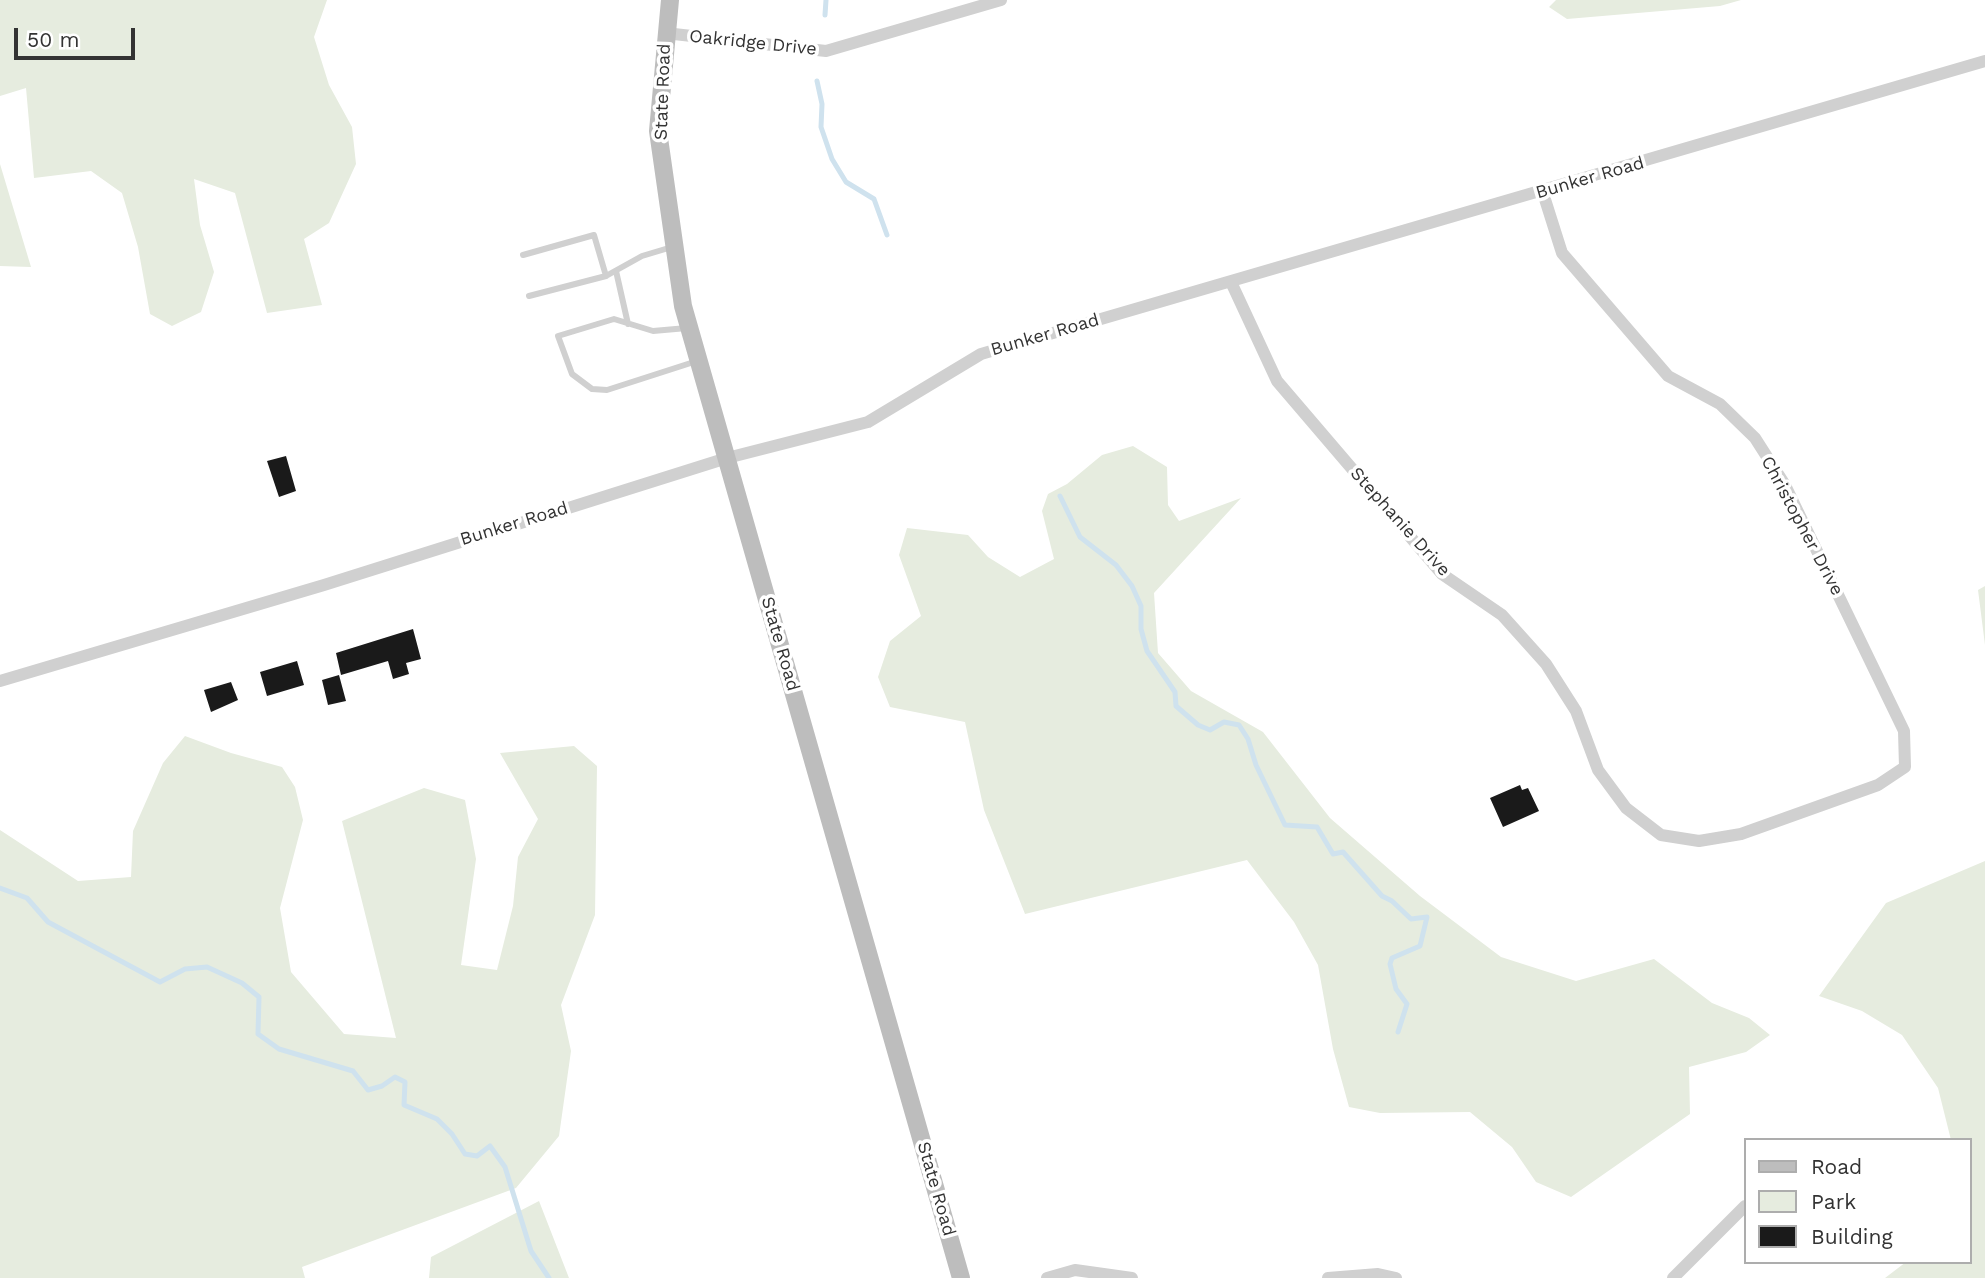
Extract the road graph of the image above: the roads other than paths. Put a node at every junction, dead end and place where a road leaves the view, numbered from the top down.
1 (670, 0) edge
2 (1001, 0) edge
3 (665, 33) junction
4 (1985, 61) edge
5 (1542, 193) junction
6 (673, 246) junction
7 (523, 255) dead end
8 (616, 271) junction
9 (606, 276) junction
10 (1231, 282) junction
11 (529, 296) dead end
12 (628, 324) junction
13 (689, 328) junction
14 (698, 361) junction
15 (727, 458) junction
16 (0, 681) edge
17 (1905, 768) joint
18 (1744, 1207) edge
19 (961, 1278) edge
20 (1047, 1278) edge
21 (1132, 1278) edge
22 (1328, 1278) edge
23 (1396, 1278) edge
24 (1672, 1278) edge

1 - 3 main road, State Road
2 - 3 street, Oakridge Drive
3 - 6 main road, State Road
4 - 5 street, Bunker Road
5 - 10 street, Bunker Road
5 - 17 street, Christopher Drive
6 - 8 lane
6 - 13 main road, State Road
7 - 9 lane
8 - 9 lane
8 - 12 lane
9 - 11 lane
10 - 15 street, Bunker Road
10 - 17 street, Stephanie Drive
12 - 13 lane
12 - 14 lane
13 - 14 main road, State Road
14 - 15 main road, State Road
15 - 16 street, Bunker Road
15 - 19 main road, State Road
18 - 24 street
20 - 21 street
22 - 23 street

